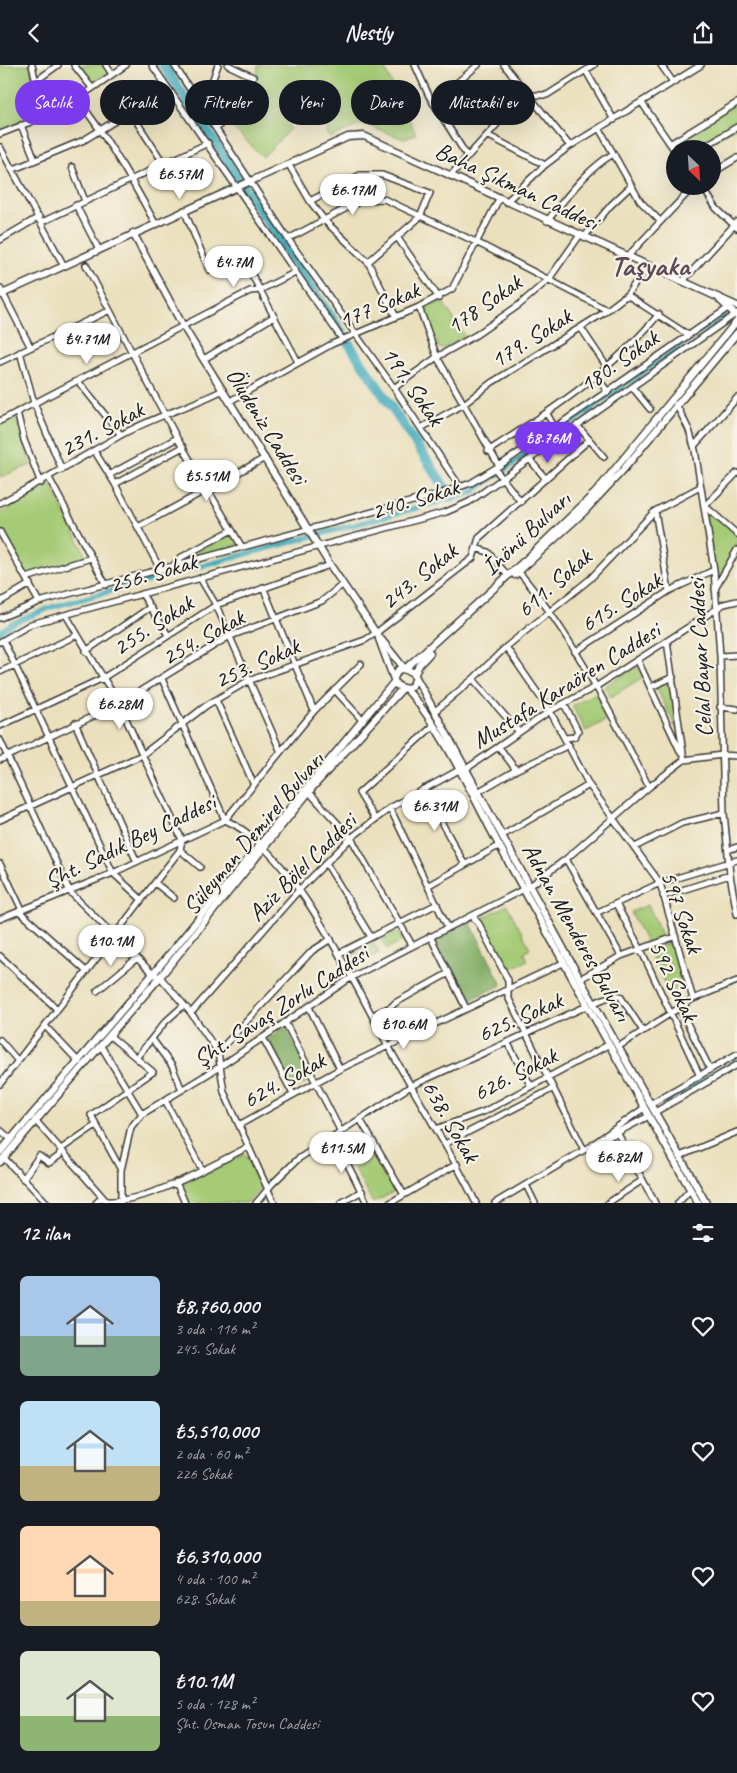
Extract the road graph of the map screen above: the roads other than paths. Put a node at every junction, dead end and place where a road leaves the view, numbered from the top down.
1 (32, 65) edge
2 (58, 65) edge
3 (74, 65) edge
4 (106, 65) edge
5 (126, 65) edge
6 (152, 65) edge
7 (174, 65) edge
8 (218, 65) edge
9 (228, 65) edge
10 (415, 65) edge
11 (478, 65) edge
12 (504, 65) edge
13 (594, 65) edge
14 (661, 65) edge
15 (701, 65) edge
16 (694, 67) edge
17 (586, 71) junction
18 (112, 74) junction
19 (36, 80) edge
20 (37, 80) edge
21 (163, 80) edge
22 (213, 80) edge
23 (460, 80) edge
24 (517, 80) edge
25 (185, 82) edge
26 (672, 82) junction
27 (92, 88) joint
28 (535, 95) edge
29 (175, 96) edge
30 (431, 99) edge
31 (535, 101) edge
32 (642, 103) junction
33 (737, 103) edge
34 (90, 115) edge
35 (614, 120) junction
36 (21, 125) joint
37 (107, 125) edge
38 (139, 125) edge
39 (213, 125) edge
40 (447, 125) edge
41 (496, 125) edge
42 (737, 127) edge
43 (599, 128) junction
44 (101, 129) junction
45 (216, 129) junction
46 (0, 134) edge
47 (487, 135) junction
48 (667, 140) edge
49 (677, 140) edge
50 (715, 140) edge
51 (208, 143) junction
52 (570, 146) junction
53 (0, 147) edge
54 (613, 154) junction
55 (467, 156) junction
56 (737, 158) edge
57 (35, 161) junction
58 (164, 164) junction
59 (289, 165) junction
60 (545, 165) junction
61 (72, 167) dead end
62 (721, 168) edge
63 (14, 169) junction
64 (450, 176) junction
65 (132, 179) junction
66 (251, 181) junction
67 (631, 186) junction
68 (237, 187) junction
69 (685, 195) edge
70 (708, 195) edge
71 (499, 199) junction
72 (85, 201) junction
73 (310, 201) junction
74 (506, 203) junction
75 (76, 205) junction
76 (184, 210) junction
77 (420, 217) junction
78 (40, 220) junction
79 (325, 221) junction
80 (547, 221) junction
81 (660, 221) junction
82 (155, 223) junction
83 (735, 225) edge
84 (133, 233) junction
85 (582, 236) junction
86 (397, 237) junction
87 (288, 239) junction
88 (0, 240) edge
89 (476, 242) junction
90 (99, 250) junction
91 (627, 257) junction
92 (368, 262) junction
93 (86, 265) dead end
94 (648, 265) junction
95 (64, 266) junction
96 (296, 272) junction
97 (549, 279) junction
98 (683, 281) junction
99 (260, 290) junction
100 (1, 293) edge
101 (627, 295) junction
102 (439, 298) junction
103 (734, 305) edge
104 (419, 307) junction
105 (607, 310) junction
106 (108, 311) junction
107 (736, 314) edge
108 (659, 315) junction
109 (273, 317) junction
110 (396, 317) junction
111 (737, 321) edge
112 (183, 325) junction
113 (581, 328) junction
114 (737, 333) edge
115 (687, 334) junction
116 (352, 335) junction
117 (342, 339) junction
118 (30, 346) junction
119 (20, 352) junction
120 (130, 353) junction
121 (437, 357) junction
122 (204, 359) junction
123 (0, 362) edge
124 (298, 362) junction
125 (607, 367) junction
126 (596, 376) junction
127 (78, 381) junction
128 (632, 387) junction
129 (394, 388) junction
130 (223, 390) junction
131 (608, 392) junction
132 (737, 398) edge
133 (230, 401) junction
134 (674, 402) junction
135 (34, 403) junction
136 (464, 404) junction
137 (731, 405) junction
138 (650, 409) dead end
139 (737, 410) edge
140 (17, 412) junction
141 (547, 414) junction
142 (165, 415) junction
143 (0, 421) edge
144 (577, 425) junction
145 (421, 428) junction
146 (555, 428) junction
147 (122, 435) junction
148 (177, 438) junction
149 (589, 440) junction
150 (694, 446) junction
151 (183, 447) junction
152 (488, 451) junction
153 (95, 452) junction
154 (604, 457) dead end
155 (265, 458) junction
156 (530, 459) junction
157 (496, 468) junction
158 (62, 471) junction
159 (737, 473) edge
160 (109, 475) junction
161 (501, 477) junction
162 (49, 478) junction
163 (546, 479) junction
164 (41, 483) junction
165 (115, 484) junction
166 (700, 487) junction
167 (458, 488) junction
168 (209, 489) junction
169 (521, 502) junction
170 (0, 503) edge
171 (705, 506) junction
172 (655, 511) junction
173 (138, 527) junction
174 (232, 530) junction
175 (0, 531) edge
176 (310, 531) junction
177 (737, 534) edge
178 (316, 543) junction
179 (242, 547) junction
180 (476, 548) junction
181 (737, 550) edge
182 (535, 555) junction
183 (91, 558) junction
184 (330, 565) junction
185 (173, 566) junction
186 (160, 569) junction
187 (714, 570) junction
188 (518, 573) junction
189 (508, 576) junction
190 (26, 578) junction
191 (200, 578) junction
192 (30, 584) junction
193 (106, 585) junction
194 (342, 585) junction
195 (263, 587) junction
196 (715, 589) junction
197 (669, 591) junction
198 (0, 593) edge
199 (142, 594) junction
200 (2, 601) edge
201 (737, 601) edge
202 (38, 602) junction
203 (216, 605) junction
204 (149, 608) junction
205 (718, 609) junction
206 (550, 612) junction
207 (66, 615) junction
208 (0, 619) edge
209 (275, 619) junction
210 (376, 633) junction
211 (77, 635) junction
212 (168, 635) junction
213 (228, 637) junction
214 (1, 641) edge
215 (667, 641) junction
216 (506, 647) junction
217 (86, 651) junction
218 (575, 651) junction
219 (720, 655) junction
220 (737, 655) edge
221 (638, 661) junction
222 (294, 664) junction
223 (361, 664) dead end
224 (16, 665) junction
225 (405, 668) junction
226 (0, 672) edge
227 (673, 677) junction
228 (103, 678) junction
229 (414, 678) junction
230 (162, 679) junction
231 (473, 679) junction
232 (394, 680) junction
233 (248, 681) junction
234 (597, 686) junction
235 (651, 687) junction
236 (404, 689) junction
237 (335, 690) junction
238 (216, 701) junction
239 (119, 704) junction
240 (564, 704) junction
241 (720, 707) junction
242 (737, 709) edge
243 (35, 710) junction
244 (314, 711) junction
245 (550, 711) junction
246 (434, 712) junction
247 (363, 721) junction
248 (75, 723) junction
249 (183, 723) junction
250 (433, 725) junction
251 (0, 726) edge
252 (519, 732) junction
253 (47, 736) junction
254 (565, 738) junction
255 (0, 741) edge
256 (569, 745) junction
257 (499, 747) junction
258 (280, 750) junction
259 (142, 755) junction
260 (722, 755) junction
261 (7, 756) junction
262 (737, 756) edge
263 (0, 759) edge
264 (684, 761) junction
265 (462, 770) junction
266 (516, 770) junction
267 (97, 776) junction
268 (254, 785) junction
269 (589, 785) junction
270 (649, 787) junction
271 (71, 788) junction
272 (422, 789) junction
273 (478, 792) junction
274 (309, 793) junction
275 (29, 806) junction
276 (390, 808) junction
277 (724, 813) junction
278 (611, 818) junction
279 (376, 819) junction
280 (0, 820) edge
281 (225, 820) junction
282 (503, 835) junction
283 (351, 838) junction
284 (182, 840) junction
285 (259, 843) junction
286 (500, 845) junction
287 (265, 847) junction
288 (635, 847) junction
289 (737, 847) edge
290 (180, 850) junction
291 (728, 850) junction
292 (566, 859) junction
293 (136, 860) junction
294 (737, 860) edge
295 (729, 862) junction
296 (326, 863) junction
297 (0, 864) edge
298 (465, 865) junction
299 (200, 867) dead end
300 (112, 873) junction
301 (730, 875) junction
302 (155, 883) junction
303 (660, 883) junction
304 (429, 885) junction
305 (527, 887) junction
306 (298, 891) junction
307 (70, 892) junction
308 (663, 896) junction
309 (174, 898) dead end
310 (141, 899) junction
311 (437, 904) junction
312 (616, 904) junction
313 (21, 911) junction
314 (598, 912) junction
315 (737, 914) edge
316 (473, 917) junction
317 (0, 919) edge
318 (400, 922) junction
319 (448, 929) junction
320 (114, 935) junction
321 (430, 936) junction
322 (371, 937) junction
323 (674, 937) junction
324 (331, 939) junction
325 (412, 945) junction
326 (641, 950) junction
327 (340, 953) junction
328 (0, 956) edge
329 (621, 957) junction
330 (137, 958) junction
331 (563, 963) junction
332 (86, 971) junction
333 (447, 973) junction
334 (156, 975) junction
335 (352, 977) junction
336 (580, 979) junction
337 (737, 981) edge
338 (508, 989) junction
339 (97, 991) dead end
340 (693, 999) junction
341 (594, 1003) junction
342 (184, 1005) junction
343 (587, 1006) junction
344 (309, 1007) junction
345 (466, 1008) junction
346 (58, 1009) junction
347 (680, 1009) junction
348 (191, 1013) junction
349 (670, 1014) junction
350 (373, 1015) junction
351 (285, 1022) junction
352 (46, 1027) junction
353 (643, 1031) junction
354 (525, 1034) junction
355 (110, 1036) junction
356 (263, 1038) junction
357 (152, 1039) junction
358 (0, 1040) edge
359 (507, 1042) junction
360 (608, 1045) junction
361 (101, 1046) junction
362 (388, 1046) junction
363 (618, 1047) junction
364 (218, 1052) junction
365 (737, 1054) edge
366 (138, 1057) junction
367 (18, 1061) junction
368 (79, 1062) junction
369 (737, 1065) edge
370 (221, 1066) junction
371 (340, 1069) junction
372 (710, 1069) junction
373 (699, 1074) junction
374 (546, 1078) junction
375 (318, 1083) junction
376 (0, 1084) edge
377 (411, 1086) junction
378 (531, 1087) junction
379 (129, 1089) junction
380 (552, 1089) junction
381 (182, 1090) junction
382 (293, 1094) junction
383 (165, 1100) junction
384 (647, 1106) junction
385 (142, 1114) junction
386 (652, 1114) junction
387 (360, 1119) junction
388 (36, 1120) junction
389 (96, 1125) junction
390 (239, 1125) junction
391 (436, 1129) junction
392 (0, 1130) edge
393 (341, 1132) junction
394 (737, 1132) edge
395 (618, 1135) junction
396 (334, 1137) junction
397 (11, 1139) junction
398 (445, 1143) junction
399 (248, 1147) junction
400 (61, 1149) junction
401 (584, 1150) junction
402 (680, 1156) junction
403 (1, 1157) edge
404 (457, 1164) junction
405 (121, 1170) junction
406 (202, 1170) junction
407 (23, 1179) junction
408 (641, 1181) junction
409 (176, 1182) junction
410 (526, 1185) junction
411 (268, 1190) junction
412 (690, 1190) junction
413 (362, 1191) junction
414 (404, 1193) junction
415 (102, 1197) junction
416 (121, 1202) edge
417 (47, 1203) edge
418 (96, 1203) edge
419 (185, 1203) edge
420 (256, 1203) edge
421 (274, 1203) edge
422 (341, 1203) edge
423 (367, 1203) edge
424 (390, 1203) edge
425 (476, 1203) edge
426 (495, 1203) edge
427 (535, 1203) edge
428 (608, 1203) edge
429 (655, 1203) edge
430 (678, 1203) edge
431 (698, 1203) edge
432 (706, 1203) edge

1 - 19 street
2 - 20 street
3 - 27 street
4 - 18 street
5 - 18 street
6 - 21 street
7 - 25 street, 191. Sokak
8 - 22 street
9 - 45 street
10 - 30 street
11 - 23 street
12 - 24 street
13 - 17 street
14 - 26 street
15 - 16 street
16 - 26 street
17 - 28 street
17 - 35 street
18 - 27 street
26 - 32 street
29 - 51 street
31 - 52 street
32 - 35 street
32 - 48 street
33 - 49 street
34 - 44 street
35 - 43 street
36 - 46 street
36 - 57 street
37 - 44 street
38 - 58 street
39 - 45 street, 191. Sokak
40 - 55 street
41 - 47 street
42 - 50 street
43 - 52 street
43 - 54 street
44 - 57 street
44 - 65 street
45 - 66 street, 191. Sokak
47 - 55 street
47 - 60 street
51 - 58 street
51 - 68 street
52 - 60 street
53 - 63 street
54 - 67 street
54 - 80 street
55 - 64 street
56 - 62 street
57 - 63 street
58 - 65 street
59 - 64 main road, Baha Şıkman Caddesi
59 - 66 main road, Baha Şıkman Caddesi
59 - 73 street
60 - 74 street
61 - 72 street
63 - 78 street
64 - 71 main road, Baha Şıkman Caddesi
65 - 72 street
65 - 82 street
66 - 68 main road, Baha Şıkman Caddesi
66 - 87 street, 191. Sokak
67 - 81 street
67 - 85 street, 178 Sokak
68 - 76 main road, Baha Şıkman Caddesi
68 - 96 street
69 - 81 street
70 - 83 street
71 - 74 main road, Baha Şıkman Caddesi
71 - 89 street, 177 Sokak
72 - 75 street
73 - 77 street
73 - 79 street
74 - 80 main road, Baha Şıkman Caddesi
75 - 78 street
75 - 90 street
76 - 82 main road, Baha Şıkman Caddesi
76 - 99 street
77 - 79 street
77 - 86 street
77 - 89 street
78 - 88 street
78 - 95 street
79 - 87 street
79 - 92 street
80 - 85 main road, Baha Şıkman Caddesi
81 - 91 street
82 - 84 main road, Baha Şıkman Caddesi
83 - 98 street
84 - 90 main road, Baha Şıkman Caddesi
84 - 112 main road, Öludeniz Caddesi
85 - 91 main road, Baha Şıkman Caddesi
85 - 97 street, 178 Sokak
86 - 92 street
86 - 102 street
87 - 116 street, 191. Sokak
89 - 97 street
89 - 102 street, 177 Sokak
90 - 95 main road, Baha Şıkman Caddesi
91 - 94 main road, Baha Şıkman Caddesi
92 - 110 street
93 - 106 street
94 - 98 main road, Baha Şıkman Caddesi
94 - 101 street, 179. Sokak
95 - 100 main road, Baha Şıkman Caddesi
96 - 99 street
96 - 117 street
97 - 105 street
97 - 121 street, 178 Sokak
98 - 103 main road, Baha Şıkman Caddesi
99 - 109 street
99 - 112 street
100 - 118 street
101 - 105 street, 179. Sokak
101 - 108 street
102 - 104 street, 177 Sokak
103 - 107 main road, Baha Şıkman Caddesi
103 - 115 street, 180. Sokak
104 - 110 street, 177 Sokak
104 - 121 street
105 - 113 street, 179. Sokak
106 - 118 street
106 - 120 street
107 - 128 street, 240. Sokak
108 - 115 street
108 - 125 street
109 - 122 street
109 - 124 street
110 - 116 street, 177 Sokak
111 - 134 main road, İnönü Bulvarı
112 - 120 street
112 - 122 main road, Öludeniz Caddesi
113 - 125 street
113 - 136 street, 179. Sokak
114 - 134 main road, İnönü Bulvarı
115 - 131 street, 180. Sokak
116 - 117 street, 177 Sokak
116 - 129 street, 191. Sokak
117 - 124 street, 177 Sokak
118 - 119 street
119 - 123 street
119 - 135 street
120 - 127 street
120 - 142 street
121 - 129 street, 178 Sokak
121 - 136 street
122 - 130 main road, Öludeniz Caddesi
124 - 133 street, 177 Sokak
125 - 126 street
126 - 131 street
126 - 141 street
127 - 135 street
127 - 147 street
128 - 138 street
128 - 144 street, 240. Sokak
129 - 145 street, 191. Sokak
130 - 133 main road, Öludeniz Caddesi
130 - 142 street, 231. Sokak
131 - 146 street, 180. Sokak
132 - 137 street
133 - 155 main road, Öludeniz Caddesi
134 - 150 street, Celal Bayar Caddesi
134 - 182 main road, İnönü Bulvarı
135 - 140 street
135 - 158 street
136 - 145 street, 179. Sokak
136 - 152 street
137 - 139 street
137 - 150 street
140 - 143 street
140 - 164 street
141 - 146 street
141 - 152 street
142 - 147 street, 231. Sokak
142 - 148 street
144 - 149 street
144 - 156 street, 240. Sokak
145 - 167 street, 191. Sokak
146 - 157 street, 180. Sokak
147 - 153 street, 231. Sokak
148 - 151 street
148 - 160 street
149 - 154 street
149 - 163 street, 243. Sokak
150 - 166 street, Celal Bayar Caddesi
151 - 165 street
151 - 168 street
152 - 157 street
153 - 158 street, 231. Sokak
153 - 160 street
155 - 168 street
155 - 176 main road, Öludeniz Caddesi
156 - 161 street, 240. Sokak
156 - 163 street
157 - 161 street
157 - 167 street, 180. Sokak
158 - 162 street, 231. Sokak
159 - 171 street
160 - 165 street
161 - 169 street
161 - 178 street, 240. Sokak
162 - 164 street, 231. Sokak
162 - 183 street
163 - 169 street, 243. Sokak
164 - 170 street, 231. Sokak
165 - 173 street
166 - 171 street, Celal Bayar Caddesi
166 - 172 street, 611. Sokak
167 - 176 street, 180. Sokak
168 - 173 street
168 - 174 street
169 - 180 street, 243. Sokak
171 - 177 street
171 - 187 street, Celal Bayar Caddesi
172 - 197 street
172 - 206 street, 611. Sokak
173 - 186 street
174 - 179 street
174 - 185 street
175 - 190 street
176 - 178 main road, Öludeniz Caddesi
176 - 179 street, 256. Sokak
178 - 184 main road, Öludeniz Caddesi
178 - 191 street, 256. Sokak
179 - 185 street, 256. Sokak
180 - 189 street
180 - 210 street, 243. Sokak
181 - 196 street
182 - 188 main road, İnönü Bulvarı
182 - 189 main road, İnönü Bulvarı
183 - 190 street
183 - 193 street
184 - 194 main road, Öludeniz Caddesi
184 - 195 street, 255. Sokak
185 - 186 street, 256. Sokak
186 - 193 street, 256. Sokak
187 - 196 street, Celal Bayar Caddesi
187 - 197 street, 615. Sokak
188 - 206 street
188 - 229 main road, İnönü Bulvarı
189 - 225 main road, İnönü Bulvarı
190 - 192 street
191 - 199 street, 256. Sokak
191 - 203 street
192 - 200 street
192 - 202 street
193 - 202 street, 256. Sokak
194 - 209 street, 254. Sokak
194 - 210 main road, Öludeniz Caddesi
195 - 203 street, 255. Sokak
195 - 209 street
196 - 205 street, Celal Bayar Caddesi
197 - 218 street, 615. Sokak
198 - 200 street
199 - 204 street
199 - 207 street, 256. Sokak
201 - 205 street, Mustafa Karaören Caddesi
202 - 208 street, 256. Sokak
203 - 212 street, 255. Sokak
203 - 213 street
204 - 212 street
204 - 217 street
205 - 215 street, Mustafa Karaören Caddesi
205 - 219 street, Celal Bayar Caddesi
206 - 216 street, 611. Sokak
206 - 218 street
207 - 211 street
207 - 214 street, 256. Sokak
209 - 213 street, 254. Sokak
209 - 222 street
210 - 222 street, 253. Sokak
210 - 225 main road, Adnan Menderes Bulvarı
210 - 232 main road, Adnan Menderes Bulvarı
211 - 217 street
211 - 224 street
212 - 228 street, 255. Sokak
213 - 230 street, 254. Sokak
213 - 233 street
214 - 224 street
215 - 221 street, Mustafa Karaören Caddesi
215 - 227 street
216 - 231 street, 611. Sokak
216 - 245 street, 597 Sokak
217 - 228 street
218 - 234 street
219 - 220 street
219 - 241 street, Celal Bayar Caddesi
221 - 234 street, Mustafa Karaören Caddesi
221 - 235 street
222 - 233 street, 253. Sokak
222 - 244 street
223 - 237 street, Şht. Sadık Bey Caddesi
224 - 226 street
224 - 243 street
225 - 229 main road, Adnan Menderes Bulvarı
225 - 232 main road
227 - 235 street
227 - 264 street
228 - 239 street
228 - 243 street, 255. Sokak
229 - 236 main road
229 - 246 main road, Adnan Menderes Bulvarı
230 - 239 street, 254. Sokak
230 - 249 street
231 - 246 street, 611. Sokak
231 - 252 street
232 - 236 main road, Adnan Menderes Bulvarı
232 - 247 main road, Süleyman Demirel Bulvarı
233 - 238 street, 253. Sokak
233 - 258 street
234 - 240 street, Mustafa Karaören Caddesi
234 - 270 street
235 - 264 street
236 - 250 main road, Adnan Menderes Bulvarı
236 - 274 main road, Süleyman Demirel Bulvarı
237 - 244 street, Şht. Sadık Bey Caddesi
237 - 247 street
238 - 249 street, 253. Sokak
238 - 268 street
239 - 248 street, 254. Sokak
239 - 259 street
240 - 245 street, Mustafa Karaören Caddesi
240 - 254 street
241 - 242 street
241 - 260 street, Celal Bayar Caddesi
243 - 251 street, 255. Sokak
243 - 253 street
244 - 258 street, Şht. Sadık Bey Caddesi
245 - 252 street, Mustafa Karaören Caddesi
245 - 254 street, 597 Sokak
246 - 265 main road, Adnan Menderes Bulvarı
247 - 285 main road, Süleyman Demirel Bulvarı
248 - 253 street, 254. Sokak
248 - 267 street
249 - 259 street, 253. Sokak
249 - 281 street
250 - 265 main road, Adnan Menderes Bulvarı
250 - 279 street
252 - 257 street, Mustafa Karaören Caddesi
253 - 261 street, 254. Sokak
253 - 271 street
254 - 256 street, 597 Sokak
255 - 261 street
256 - 266 street
256 - 269 street, 597 Sokak
257 - 265 street, Mustafa Karaören Caddesi
257 - 266 street
258 - 268 street, Şht. Sadık Bey Caddesi
259 - 267 street, 253. Sokak
259 - 284 street
260 - 262 street
260 - 264 street
260 - 277 street, Celal Bayar Caddesi
261 - 263 street, 254. Sokak
261 - 275 street
264 - 270 street, Şht. Savaş Zorlu Caddesi
265 - 272 street, Aziz Bölel Caddesi
265 - 273 main road, Adnan Menderes Bulvarı
265 - 286 main road, Adnan Menderes Bulvarı
266 - 273 street
267 - 271 street, 253. Sokak
267 - 293 street
268 - 281 street, Şht. Sadık Bey Caddesi
269 - 278 street, 597 Sokak
269 - 282 street
270 - 278 street, Şht. Savaş Zorlu Caddesi
271 - 275 street, 253. Sokak
271 - 300 street
272 - 276 street, Aziz Bölel Caddesi
272 - 298 street
273 - 282 main road, Adnan Menderes Bulvarı
274 - 283 street
274 - 287 main road, Süleyman Demirel Bulvarı
275 - 280 street, 253. Sokak
275 - 307 street
276 - 279 street, Aziz Bölel Caddesi
276 - 304 street
277 - 288 street
277 - 291 street, Celal Bayar Caddesi
278 - 288 street, 597 Sokak
278 - 292 street, Şht. Savaş Zorlu Caddesi
279 - 283 street, Aziz Bölel Caddesi
281 - 284 street, Şht. Sadık Bey Caddesi
281 - 285 street, 638. Sokak
282 - 305 main road, Adnan Menderes Bulvarı
283 - 296 street, Aziz Bölel Caddesi
283 - 318 street
284 - 290 street
284 - 293 street, Şht. Sadık Bey Caddesi
285 - 287 street, 638. Sokak
285 - 334 main road, Süleyman Demirel Bulvarı
286 - 298 street
286 - 305 main road, Adnan Menderes Bulvarı
287 - 306 street, 638. Sokak
287 - 334 main road, Süleyman Demirel Bulvarı
288 - 303 street, 597 Sokak
289 - 291 street
290 - 299 street
290 - 302 street
291 - 295 street, Celal Bayar Caddesi
292 - 305 street, Şht. Savaş Zorlu Caddesi
292 - 314 street
293 - 300 street, Şht. Sadık Bey Caddesi
294 - 295 street
295 - 301 street, Celal Bayar Caddesi
295 - 303 street
296 - 306 street, Aziz Bölel Caddesi
296 - 322 street
297 - 313 street
298 - 304 street
300 - 307 street, Şht. Sadık Bey Caddesi
300 - 310 street
301 - 308 street
301 - 315 street, Celal Bayar Caddesi
302 - 309 street
302 - 310 street
303 - 308 street, 597 Sokak
303 - 312 street
304 - 311 street
305 - 316 street, Şht. Savaş Zorlu Caddesi
305 - 331 main road, Adnan Menderes Bulvarı
305 - 336 main road, Adnan Menderes Bulvarı
306 - 324 street, 638. Sokak
306 - 348 street, Aziz Bölel Caddesi
307 - 313 street, Şht. Sadık Bey Caddesi
307 - 320 street
308 - 323 street, 597 Sokak
310 - 320 street
311 - 318 street
311 - 319 street
312 - 314 street
312 - 326 street, 592 Sokak
313 - 317 street, Şht. Sadık Bey Caddesi
313 - 332 street
314 - 329 street
316 - 319 street, Şht. Savaş Zorlu Caddesi
316 - 338 street
318 - 322 street
318 - 325 street
319 - 321 street, Şht. Savaş Zorlu Caddesi
320 - 330 street
320 - 332 street
321 - 325 street, Şht. Savaş Zorlu Caddesi
321 - 333 street
322 - 327 street
323 - 326 street
323 - 340 street, 597 Sokak
324 - 327 street, 638. Sokak
324 - 364 street
325 - 335 street, Şht. Savaş Zorlu Caddesi
326 - 329 street
326 - 349 street, 592 Sokak
327 - 335 street, 638. Sokak
328 - 346 street
329 - 336 street
330 - 334 street
330 - 339 street
331 - 338 street, 624. Sokak
331 - 343 main road, Adnan Menderes Bulvarı
332 - 346 street
333 - 345 street
333 - 350 street
334 - 342 street
334 - 355 main road, Süleyman Demirel Bulvarı
334 - 368 main road, Süleyman Demirel Bulvarı
335 - 344 street, Şht. Savaş Zorlu Caddesi
335 - 350 street, 638. Sokak
336 - 341 main road, Adnan Menderes Bulvarı
337 - 340 street
338 - 345 street, 624. Sokak
338 - 354 street
340 - 347 street
341 - 353 street
341 - 363 main road, Adnan Menderes Bulvarı
342 - 348 street
342 - 357 street
343 - 354 street, 625. Sokak
343 - 360 main road, Adnan Menderes Bulvarı
344 - 351 street, Şht. Savaş Zorlu Caddesi
344 - 371 street
345 - 362 street, 624. Sokak
346 - 352 street
347 - 349 street
347 - 372 street
348 - 364 street
349 - 353 street
349 - 373 street, 592 Sokak
350 - 362 street, 638. Sokak
351 - 356 street, Şht. Savaş Zorlu Caddesi
351 - 375 street
352 - 367 street
352 - 368 street
353 - 363 street
354 - 359 street, 625. Sokak
354 - 374 street
355 - 361 main road, Süleyman Demirel Bulvarı
355 - 366 street
356 - 370 street, Şht. Savaş Zorlu Caddesi
356 - 382 street
357 - 366 street
357 - 381 street
358 - 367 street
359 - 377 street, 625. Sokak
359 - 378 street
360 - 374 street, 626. Sokak
360 - 384 main road, Adnan Menderes Bulvarı
361 - 379 street
361 - 388 main road, Süleyman Demirel Bulvarı
362 - 371 street, 624. Sokak
362 - 377 street, 638. Sokak
363 - 384 main road, Adnan Menderes Bulvarı
364 - 370 street
365 - 372 street
366 - 379 street
367 - 376 street
368 - 397 main road, Süleyman Demirel Bulvarı
369 - 386 street
370 - 381 street, Şht. Savaş Zorlu Caddesi
370 - 390 street
371 - 375 street, 624. Sokak
372 - 373 street
373 - 384 street
374 - 378 street, 626. Sokak
374 - 380 street
375 - 382 street, 624. Sokak
375 - 393 street
377 - 387 street, 625. Sokak
377 - 391 street, 638. Sokak
378 - 391 street, 626. Sokak
379 - 385 street
379 - 389 street
380 - 398 street
380 - 401 street
381 - 383 street, Şht. Savaş Zorlu Caddesi
382 - 390 street, 624. Sokak
383 - 385 street, Şht. Savaş Zorlu Caddesi
383 - 406 street
384 - 386 main road, Adnan Menderes Bulvarı
384 - 401 street
385 - 405 street, Şht. Savaş Zorlu Caddesi
386 - 395 street
386 - 402 main road, Adnan Menderes Bulvarı
386 - 412 main road, Adnan Menderes Bulvarı
387 - 393 street, 625. Sokak
387 - 414 street
388 - 400 street
388 - 403 main road, Süleyman Demirel Bulvarı
389 - 400 street
389 - 405 street
390 - 399 street
391 - 398 street, 638. Sokak
392 - 397 street
393 - 396 street, 625. Sokak
394 - 402 street
395 - 401 street
395 - 408 street
396 - 411 street, 625. Sokak
396 - 413 street
397 - 403 main road, Süleyman Demirel Bulvarı
398 - 404 street, 638. Sokak
399 - 406 street
399 - 411 street
400 - 407 street
400 - 415 street
401 - 410 street
402 - 432 main road, Adnan Menderes Bulvarı
403 - 407 street
404 - 414 street
404 - 425 street, 638. Sokak
405 - 416 street, Şht. Savaş Zorlu Caddesi
406 - 409 street
407 - 417 street
408 - 428 street
408 - 429 street
409 - 416 street
409 - 419 street
410 - 426 street
410 - 427 street
411 - 420 street, 625. Sokak
411 - 421 street
412 - 430 street
412 - 431 main road, Adnan Menderes Bulvarı
413 - 422 street
413 - 423 street
414 - 424 street
415 - 416 street
415 - 418 street

